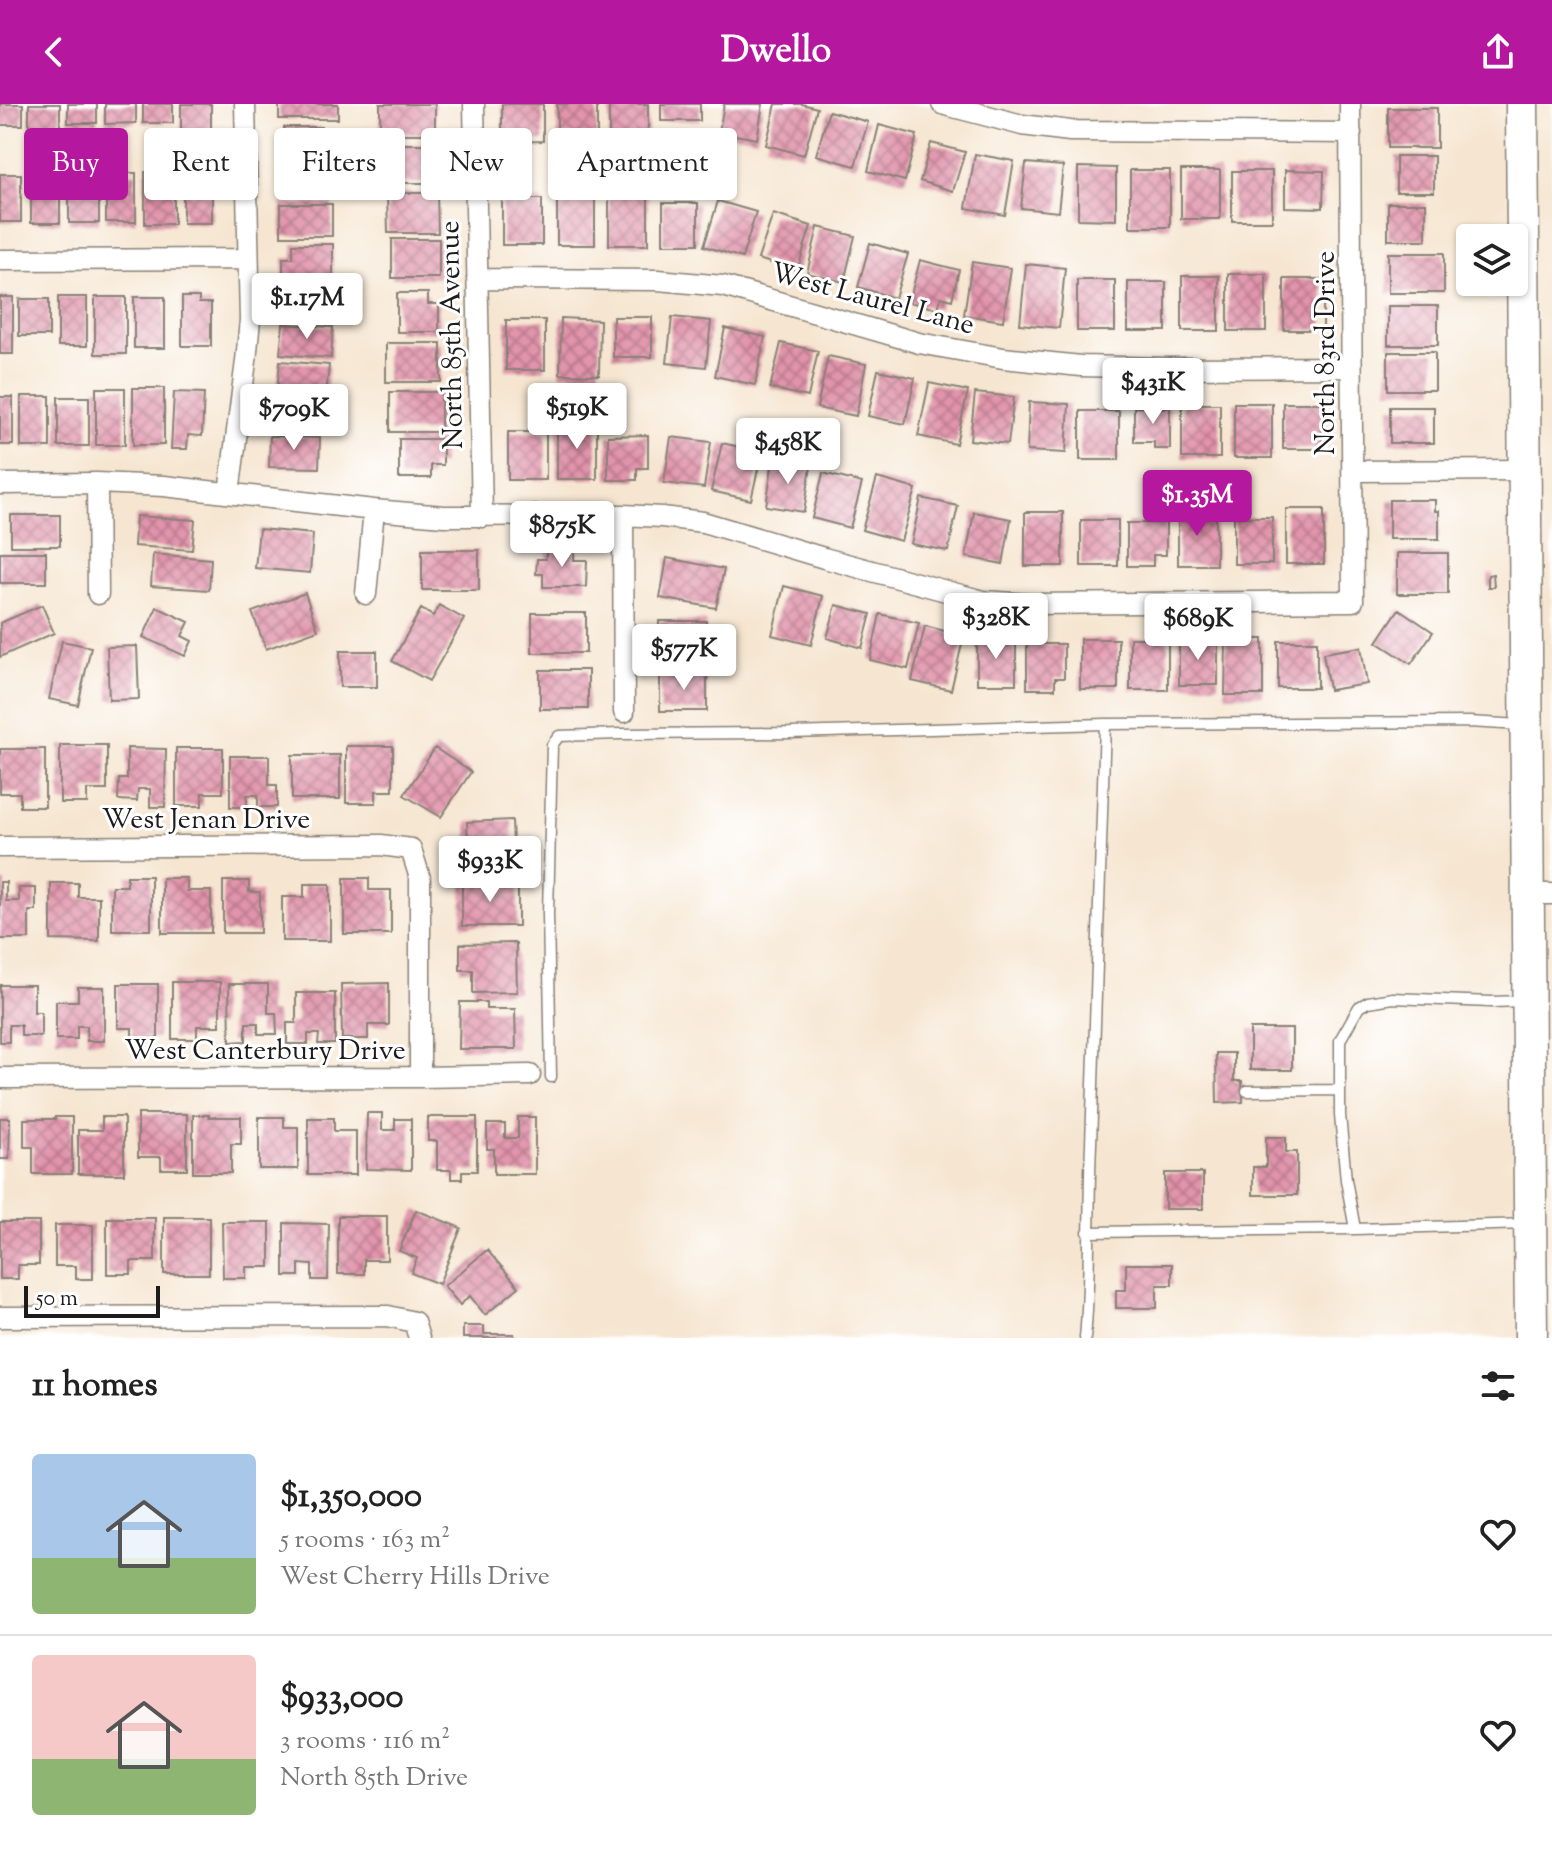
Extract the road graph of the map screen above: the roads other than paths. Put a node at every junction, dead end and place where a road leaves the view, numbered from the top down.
1 (245, 104) edge
2 (474, 104) edge
3 (942, 104) edge
4 (1350, 104) edge
5 (1522, 104) edge
6 (1351, 133) junction
7 (248, 259) junction
8 (0, 260) edge
9 (477, 279) junction
10 (1351, 367) junction
11 (1524, 470) junction
12 (1353, 471) junction
13 (97, 483) junction
14 (0, 484) edge
15 (229, 493) junction
16 (374, 510) junction
17 (623, 515) junction
18 (482, 517) junction
19 (98, 594) dead end
20 (366, 594) dead end
21 (624, 712) dead end
22 (1105, 724) junction
23 (1527, 725) junction
24 (0, 847) edge
25 (1540, 894) edge
26 (1528, 1001) junction
27 (541, 1076) joint
28 (420, 1077) junction
29 (0, 1078) edge
30 (1340, 1090) junction
31 (1247, 1091) dead end
32 (1541, 1149) edge
33 (1530, 1224) junction
34 (1355, 1229) junction
35 (1088, 1232) junction
36 (0, 1317) edge
37 (417, 1330) edge
38 (1085, 1338) edge
39 (1531, 1338) edge

1 - 7 street
2 - 9 street, North 85th Avenue
3 - 6 street
4 - 6 street, North 83rd Drive
5 - 11 main road
6 - 10 street, North 83rd Drive
7 - 8 street
7 - 15 street
9 - 10 street, West Laurel Lane
9 - 18 street, North 85th Avenue
10 - 12 street, North 83rd Drive
11 - 12 street
11 - 23 main road
12 - 17 street, North 83rd Drive
13 - 14 street
13 - 15 street
13 - 19 street
15 - 16 street
16 - 18 street
16 - 20 street
17 - 18 street
17 - 21 street
22 - 23 lane
22 - 27 lane
22 - 35 lane
23 - 25 main road
24 - 28 street, West Jenan Drive
25 - 26 main road
26 - 30 lane
26 - 32 main road
27 - 28 street, West Canterbury Drive
28 - 29 street, West Canterbury Drive
30 - 31 lane
30 - 34 lane
32 - 33 main road
33 - 34 lane
33 - 39 main road
34 - 35 lane
35 - 38 lane
36 - 37 street

